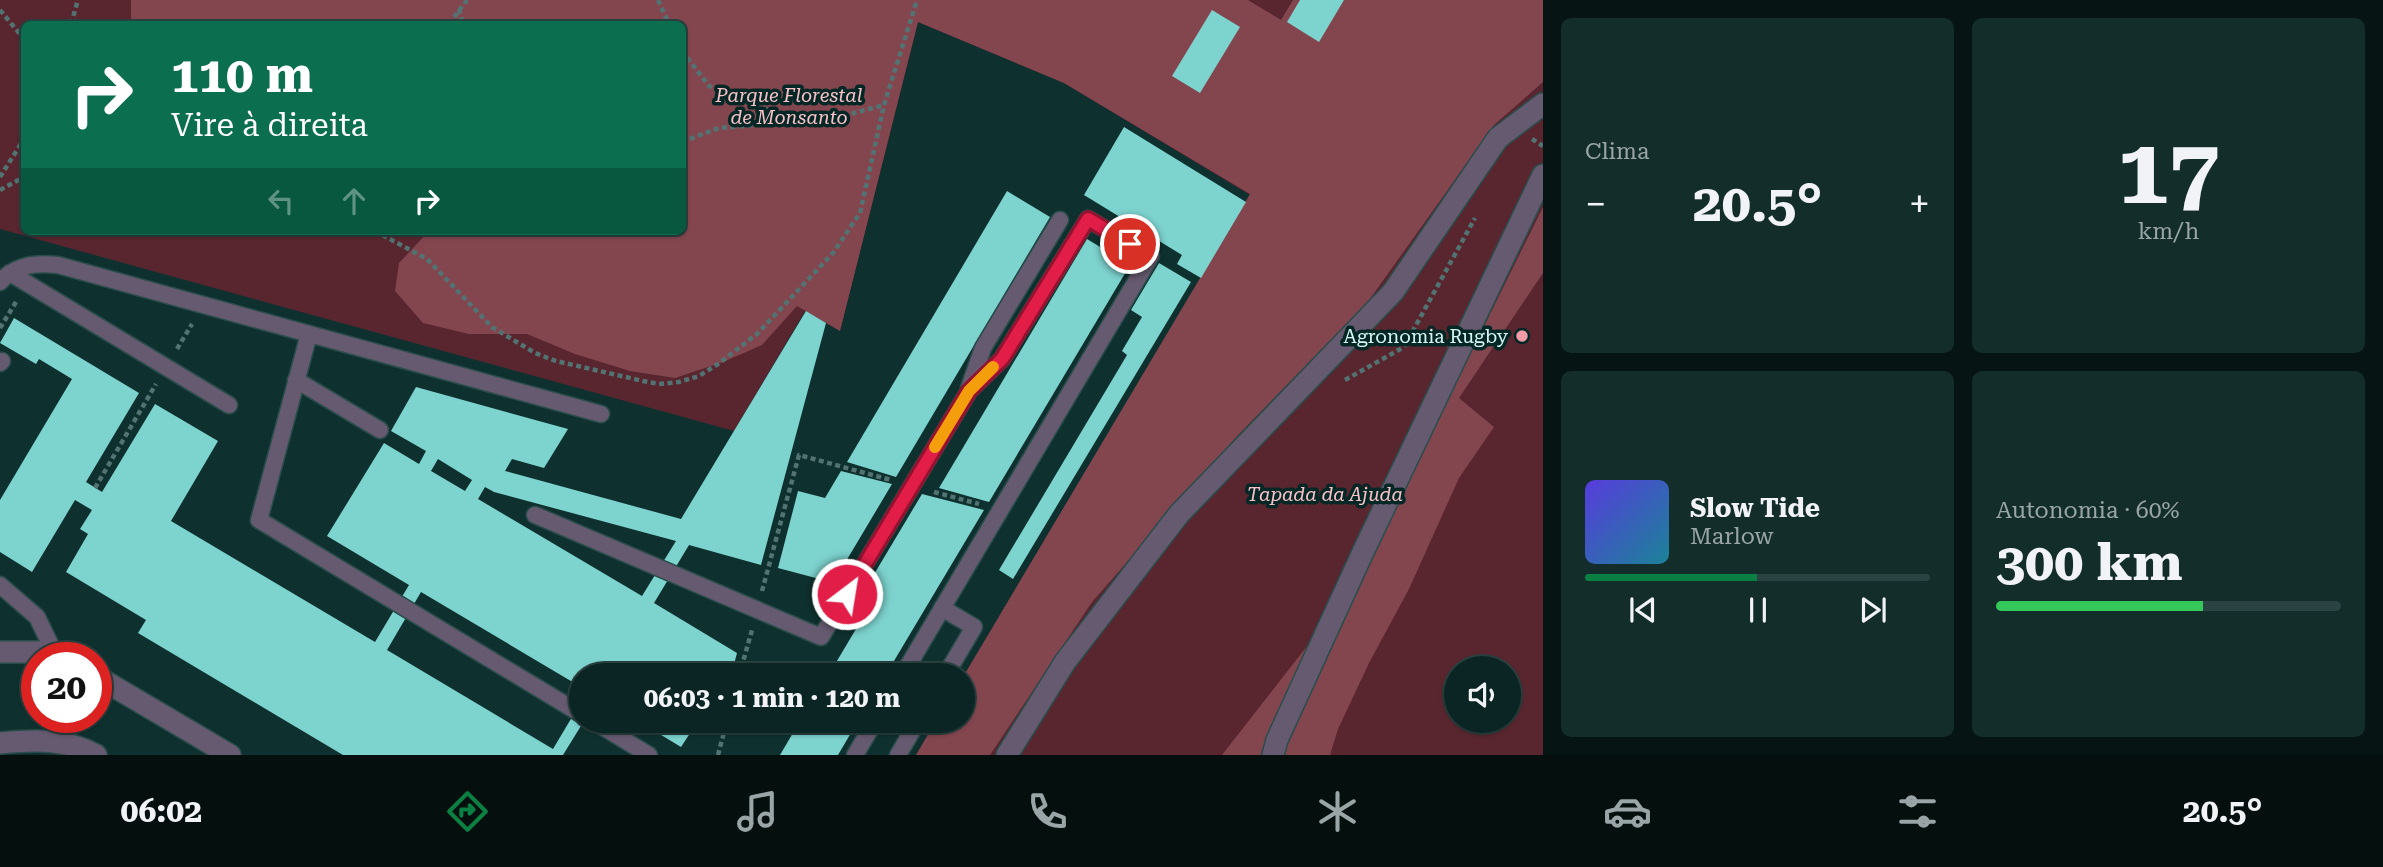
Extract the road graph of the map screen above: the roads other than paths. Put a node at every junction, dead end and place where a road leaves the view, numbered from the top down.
1 (1543, 104) edge
2 (1543, 175) edge
3 (1060, 220) dead end
4 (5, 277) edge
5 (309, 334) junction
6 (296, 380) junction
7 (969, 391) junction
8 (229, 405) dead end
9 (601, 414) dead end
10 (380, 430) dead end
11 (535, 515) dead end
12 (0, 585) edge
13 (942, 608) junction
14 (51, 642) edge
15 (0, 652) edge
16 (21, 653) edge
17 (910, 663) edge
18 (953, 663) edge
19 (112, 685) edge
20 (569, 707) edge
21 (613, 733) edge
22 (868, 733) edge
23 (911, 733) edge
24 (0, 743) edge
25 (96, 755) edge
26 (230, 755) edge
27 (649, 755) edge
28 (855, 755) edge
29 (898, 755) edge
30 (1007, 755) edge
31 (1273, 755) edge

1 - 30 street
2 - 31 street
3 - 7 lane
4 - 5 lane
4 - 8 lane
5 - 6 lane
5 - 9 lane
6 - 10 lane
6 - 20 lane
7 - 11 lane
7 - 13 lane
12 - 14 lane
13 - 17 lane
13 - 18 lane
15 - 16 street
19 - 26 street
21 - 27 lane
22 - 28 lane
23 - 29 lane
24 - 25 street

